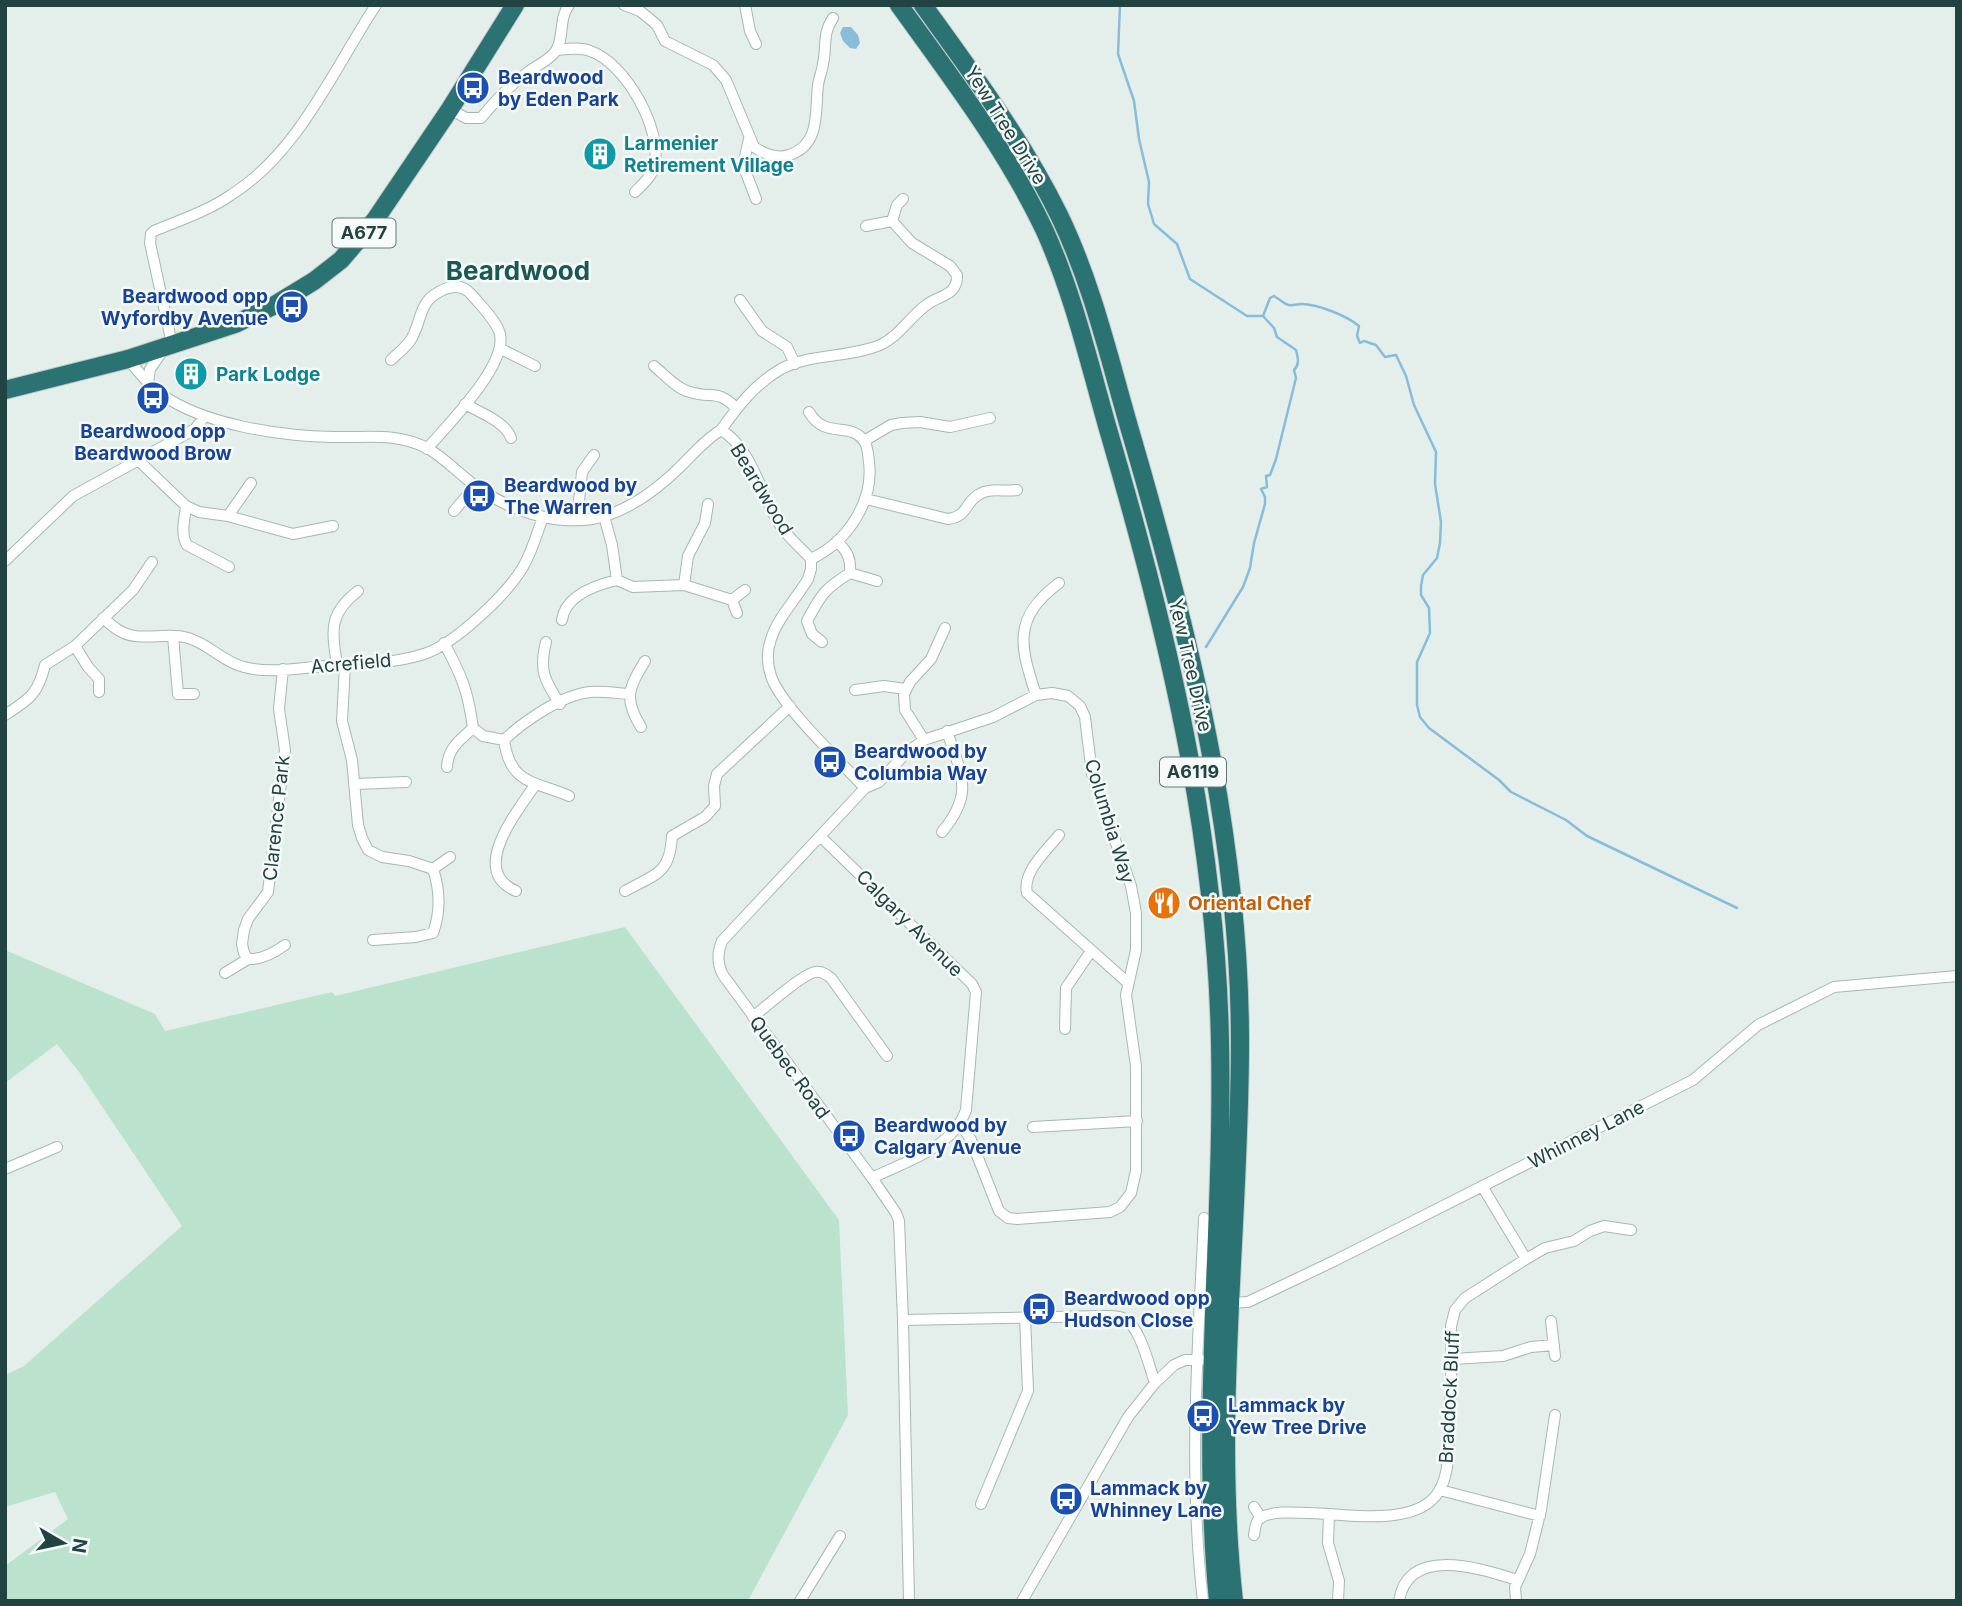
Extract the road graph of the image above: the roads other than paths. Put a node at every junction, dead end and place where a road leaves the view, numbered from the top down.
1 (376, 5) edge
2 (569, 5) edge
3 (624, 5) edge
4 (745, 5) edge
5 (899, 5) edge
6 (923, 5) edge
7 (511, 7) edge
8 (833, 18) dead end
9 (756, 44) dead end
10 (557, 50) junction
11 (450, 109) junction
12 (749, 139) junction
13 (635, 192) dead end
14 (757, 199) dead end
15 (903, 199) dead end
16 (892, 221) junction
17 (866, 226) dead end
18 (1077, 255) junction
19 (1057, 262) junction
20 (740, 300) dead end
21 (169, 345) junction
22 (501, 349) junction
23 (128, 359) junction
24 (391, 360) dead end
25 (795, 364) junction
26 (535, 366) dead end
27 (654, 366) dead end
28 (148, 383) junction
29 (5, 390) edge
30 (466, 404) junction
31 (736, 408) junction
32 (808, 412) dead end
33 (205, 416) junction
34 (990, 418) dead end
35 (721, 430) junction
36 (511, 438) dead end
37 (864, 441) junction
38 (427, 449) junction
39 (594, 454) dead end
40 (139, 461) junction
41 (251, 483) dead end
42 (475, 486) junction
43 (1017, 490) dead end
44 (866, 499) junction
45 (708, 504) dead end
46 (186, 506) junction
47 (454, 511) dead end
48 (228, 516) junction
49 (604, 516) junction
50 (543, 517) junction
51 (577, 520) junction
52 (333, 526) dead end
53 (837, 541) junction
54 (811, 559) junction
55 (5, 561) edge
56 (152, 562) dead end
57 (229, 567) dead end
58 (850, 573) junction
59 (617, 580) junction
60 (877, 581) dead end
61 (1059, 583) dead end
62 (684, 585) junction
63 (745, 590) dead end
64 (358, 591) dead end
65 (732, 600) junction
66 (737, 613) dead end
67 (103, 618) junction
68 (562, 620) dead end
69 (945, 628) dead end
70 (173, 636) junction
71 (547, 642) dead end
72 (822, 642) dead end
73 (444, 643) junction
74 (75, 646) junction
75 (645, 661) dead end
76 (341, 665) junction
77 (283, 668) junction
78 (855, 690) dead end
79 (905, 690) junction
80 (99, 692) dead end
81 (194, 694) dead end
82 (629, 694) junction
83 (1036, 695) junction
84 (559, 704) junction
85 (790, 706) junction
86 (5, 715) edge
87 (641, 727) dead end
88 (473, 728) junction
89 (947, 731) junction
90 (504, 740) junction
91 (924, 740) junction
92 (1208, 742) junction
93 (1188, 745) junction
94 (447, 767) dead end
95 (406, 782) dead end
96 (356, 784) junction
97 (535, 785) junction
98 (865, 788) junction
99 (569, 796) dead end
100 (942, 832) dead end
101 (1059, 835) dead end
102 (821, 836) junction
103 (450, 857) dead end
104 (433, 869) junction
105 (516, 891) dead end
106 (625, 891) dead end
107 (373, 940) dead end
108 (285, 945) dead end
109 (1091, 951) junction
110 (1237, 953) junction
111 (1217, 956) junction
112 (248, 959) junction
113 (225, 973) dead end
114 (1957, 976) edge
115 (1127, 982) junction
116 (753, 1017) junction
117 (1065, 1029) dead end
118 (887, 1056) dead end
119 (1137, 1121) junction
120 (961, 1124) junction
121 (1033, 1127) dead end
122 (57, 1147) dead end
123 (5, 1169) edge
124 (872, 1178) junction
125 (1482, 1186) junction
126 (1204, 1218) dead end
127 (1631, 1230) dead end
128 (1526, 1259) junction
129 (1222, 1303) junction
130 (1025, 1317) junction
131 (903, 1320) junction
132 (1551, 1321) dead end
133 (1553, 1345) junction
134 (1555, 1356) dead end
135 (1452, 1359) junction
136 (1212, 1360) junction
137 (1155, 1383) junction
138 (1555, 1415) dead end
139 (1440, 1490) junction
140 (981, 1504) dead end
141 (1254, 1507) dead end
142 (1329, 1514) junction
143 (1540, 1516) junction
144 (1261, 1518) junction
145 (1254, 1535) dead end
146 (841, 1536) dead end
147 (1517, 1580) junction
148 (800, 1601) edge
149 (909, 1601) edge
150 (1022, 1601) edge
151 (1203, 1601) edge
152 (1219, 1601) edge
153 (1234, 1601) edge
154 (1338, 1601) edge
155 (1399, 1601) edge
156 (1516, 1601) edge

1 - 21 street
2 - 10 street
3 - 12 street
4 - 9 street
5 - 19 highway, Yew Tree Drive / A6119
6 - 18 highway, Yew Tree Drive / A6119
7 - 11 highway, A677
8 - 12 street
10 - 11 street
10 - 13 street
11 - 21 highway, A677
12 - 14 street
15 - 16 street
16 - 17 street
16 - 25 street
18 - 19 highway
18 - 92 highway, Yew Tree Drive / A6119
19 - 93 highway, Yew Tree Drive / A6119
20 - 25 street
21 - 23 highway, A677
21 - 28 street
22 - 24 street
22 - 26 street
22 - 30 street
23 - 28 street, Beardwood
23 - 29 highway, A677
25 - 31 street
27 - 31 street
28 - 33 street, Beardwood
30 - 36 street
30 - 38 street
31 - 35 street
32 - 37 street
33 - 38 street, Beardwood
33 - 40 street
34 - 37 street
35 - 49 street, Beardwood
35 - 54 street, Beardwood
37 - 44 street
38 - 42 street, Beardwood
39 - 51 street
40 - 46 street
40 - 55 street
41 - 48 street
42 - 47 street
42 - 50 street, Beardwood
43 - 44 street
44 - 53 street
45 - 62 street
46 - 48 street
46 - 57 street
48 - 52 street
49 - 51 street, Beardwood
49 - 59 street
50 - 51 street, Beardwood
50 - 73 street, Acrefield
53 - 54 street
53 - 58 street
54 - 85 street
56 - 67 street
58 - 60 street
58 - 72 street
59 - 62 street
59 - 68 street
61 - 83 street
62 - 65 street
63 - 65 street
64 - 76 street
65 - 66 street
67 - 70 street, Acrefield
67 - 74 street
69 - 79 street
70 - 77 street, Acrefield
70 - 81 street
71 - 84 street
73 - 76 street, Acrefield
73 - 88 street
74 - 80 street
74 - 86 street
75 - 82 street
76 - 77 street, Acrefield
76 - 96 street
77 - 112 street, Clarence Park
78 - 79 street
79 - 91 street
82 - 84 street
82 - 87 street
83 - 89 street
83 - 115 street, Columbia Way
84 - 90 street
85 - 98 street
85 - 106 street
88 - 90 street
88 - 94 street
89 - 91 street
89 - 100 street
90 - 97 street
91 - 98 street
92 - 93 highway
92 - 110 highway, Yew Tree Drive / A6119
93 - 111 highway, Yew Tree Drive / A6119
95 - 96 street
96 - 104 street
97 - 99 street
97 - 105 street
98 - 102 street, Quebec Road
101 - 109 street
102 - 116 street, Quebec Road
102 - 120 street, Calgary Avenue
103 - 104 street
104 - 107 street
108 - 112 street
109 - 115 street
109 - 117 street
110 - 111 highway
110 - 129 highway, Yew Tree Drive / A6119
111 - 129 highway, Yew Tree Drive / A6119
112 - 113 street
114 - 125 street, Whinney Lane
115 - 119 street, Columbia Way
116 - 118 street
116 - 124 street, Quebec Road
119 - 120 street, Columbia Way
119 - 121 street
120 - 124 street
122 - 123 street
124 - 131 street, Quebec Road
125 - 128 street
125 - 129 street, Whinney Lane
126 - 136 street
127 - 128 street
128 - 135 street, Braddock Bluff
129 - 136 highway, Yew Tree Drive / A6119
130 - 131 street
130 - 137 street
130 - 140 street
131 - 149 street, Quebec Road
132 - 133 street
133 - 134 street
133 - 135 street
135 - 139 street, Braddock Bluff
136 - 137 street
136 - 151 street
136 - 152 highway, Yew Tree Drive / A6119
136 - 153 highway, Yew Tree Drive / A6119
137 - 150 street
138 - 143 street
139 - 142 street, Braddock Bluff
139 - 143 street
141 - 144 street
142 - 144 street, Braddock Bluff
142 - 154 street
143 - 147 street
144 - 145 street
146 - 148 street
147 - 155 street
147 - 156 street

